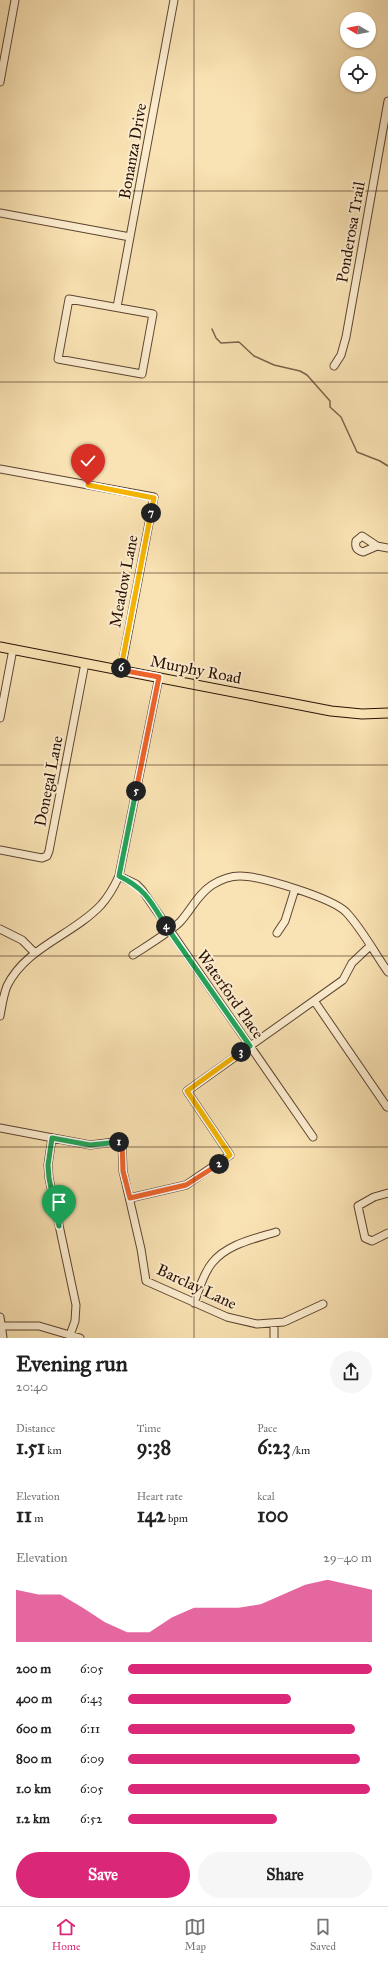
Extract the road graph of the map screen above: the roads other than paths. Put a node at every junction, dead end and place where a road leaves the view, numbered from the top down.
1 (15, 0) edge
2 (174, 0) edge
3 (0, 82) edge
4 (388, 101) edge
5 (0, 213) edge
6 (130, 237) junction
7 (117, 307) junction
8 (334, 366) dead end
9 (0, 469) edge
10 (377, 546) dead end
11 (388, 548) edge
12 (0, 647) edge
13 (13, 649) junction
14 (85, 663) junction
15 (121, 670) junction
16 (159, 677) junction
17 (388, 713) edge
18 (0, 718) edge
19 (0, 850) edge
20 (119, 876) junction
21 (295, 890) junction
22 (0, 929) edge
23 (169, 930) junction
24 (277, 933) dead end
25 (370, 946) junction
26 (35, 953) junction
27 (132, 955) dead end
28 (388, 972) edge
29 (315, 1002) junction
30 (1, 1007) edge
31 (0, 1016) edge
32 (250, 1046) junction
33 (387, 1107) edge
34 (0, 1128) edge
35 (313, 1137) dead end
36 (52, 1138) junction
37 (388, 1193) edge
38 (130, 1198) junction
39 (276, 1232) dead end
40 (388, 1233) edge
41 (194, 1303) junction
42 (323, 1304) dead end
43 (0, 1317) edge
44 (274, 1324) junction
45 (2, 1326) junction
46 (70, 1335) junction
47 (3, 1338) edge
48 (80, 1338) edge
49 (274, 1338) edge

1 - 3 street
2 - 6 street, Bonanza Drive
4 - 8 street, Ponderosa Trail
5 - 6 street
6 - 7 street, Bonanza Drive
7 - 7 street
9 - 15 street, Meadow Lane
10 - 11 street
12 - 13 main road, Murphy Road
13 - 14 main road, Murphy Road
13 - 18 street
14 - 15 main road, Murphy Road
14 - 19 street, Donegal Lane
15 - 16 main road, Murphy Road
16 - 17 main road, Murphy Road
16 - 20 street
20 - 23 street, Waterford Place
20 - 26 street
21 - 23 street
21 - 24 street
21 - 25 street
22 - 26 street
23 - 27 street
23 - 32 street, Waterford Place
25 - 28 street
25 - 29 street
26 - 30 street
29 - 32 street
29 - 33 street
30 - 31 street
32 - 35 street, Waterford Place
32 - 38 street
34 - 36 street
36 - 38 street, Barclay Lane
36 - 46 street
37 - 40 street
38 - 41 street, Barclay Lane
39 - 41 street
41 - 44 street, Barclay Lane
42 - 44 street, Barclay Lane
43 - 45 street
44 - 49 street
45 - 46 street
45 - 47 street
46 - 48 street

